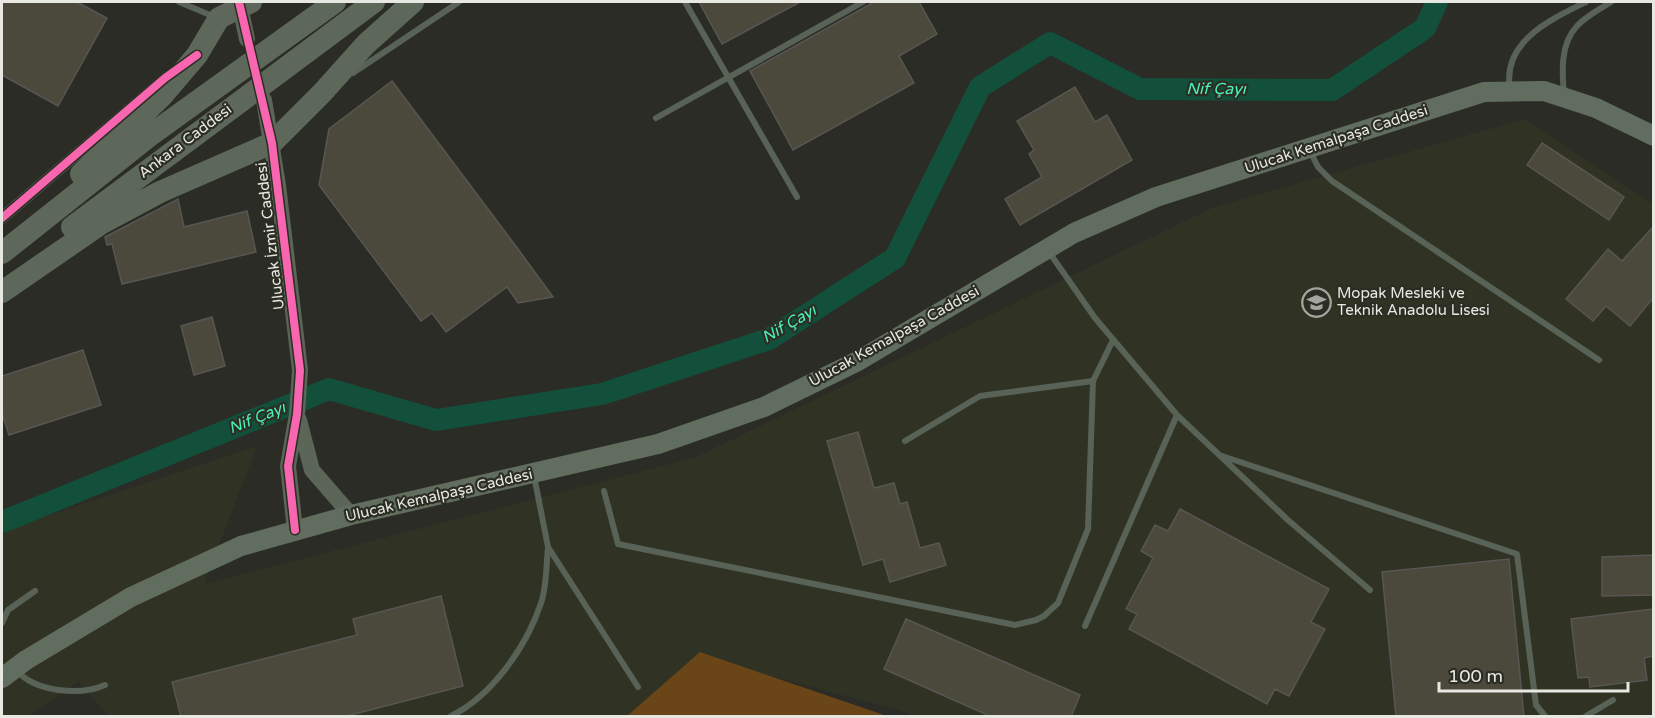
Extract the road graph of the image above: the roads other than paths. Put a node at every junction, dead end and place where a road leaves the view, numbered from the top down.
1 (179, 2) edge
2 (335, 2) edge
3 (374, 2) edge
4 (413, 2) edge
5 (459, 2) edge
6 (685, 2) edge
7 (862, 2) edge
8 (1586, 2) edge
9 (1611, 2) edge
10 (244, 3) edge
11 (219, 18) junction
12 (247, 39) dead end
13 (197, 55) junction
14 (728, 77) junction
15 (1511, 92) junction
16 (322, 93) junction
17 (1564, 98) junction
18 (264, 100) dead end
19 (656, 118) dead end
20 (1653, 136) edge
21 (272, 143) junction
22 (1310, 148) junction
23 (797, 197) dead end
24 (2, 218) edge
25 (1047, 249) junction
26 (2, 251) edge
27 (2, 285) edge
28 (2, 292) edge
29 (1113, 340) junction
30 (1599, 360) dead end
31 (1093, 381) junction
32 (297, 414) junction
33 (1177, 414) junction
34 (904, 441) dead end
35 (1219, 454) junction
36 (534, 473) junction
37 (604, 491) dead end
38 (351, 515) junction
39 (295, 530) junction
40 (548, 547) junction
41 (1370, 590) dead end
42 (35, 591) dead end
43 (2, 623) edge
44 (1085, 626) dead end
45 (8, 673) edge
46 (105, 685) dead end
47 (638, 687) dead end
48 (1613, 700) dead end
49 (451, 717) edge
50 (1545, 717) edge
51 (1586, 717) edge

1 - 11 lane
2 - 26 highway, Ankara Caddesi
3 - 27 highway, Ankara Caddesi
4 - 16 highway
5 - 16 lane
6 - 14 lane
7 - 14 lane
8 - 15 lane
9 - 17 lane
10 - 11 highway
10 - 12 street
11 - 13 highway
13 - 24 street
13 - 26 highway
14 - 19 lane
14 - 23 lane
15 - 17 main road, Ulucak Kemalpaşa Caddesi
15 - 22 main road, Ulucak Kemalpaşa Caddesi
16 - 21 highway
17 - 20 main road, Ulucak Kemalpaşa Caddesi
18 - 21 street, Ulucak İzmir Caddesi
21 - 28 highway
21 - 32 street, Ulucak İzmir Caddesi
22 - 25 main road, Ulucak Kemalpaşa Caddesi
22 - 30 lane
25 - 29 lane
25 - 36 main road, Ulucak Kemalpaşa Caddesi
29 - 31 lane
29 - 33 lane
31 - 34 lane
31 - 37 lane
32 - 38 street
32 - 39 street
33 - 35 lane
33 - 44 lane
35 - 41 lane
35 - 50 lane
36 - 38 main road, Ulucak Kemalpaşa Caddesi
36 - 40 lane
38 - 39 main road, Ulucak Kemalpaşa Caddesi
39 - 45 main road, Ulucak Kemalpaşa Caddesi
40 - 47 lane
40 - 49 lane
42 - 43 lane
45 - 46 lane
48 - 51 lane

